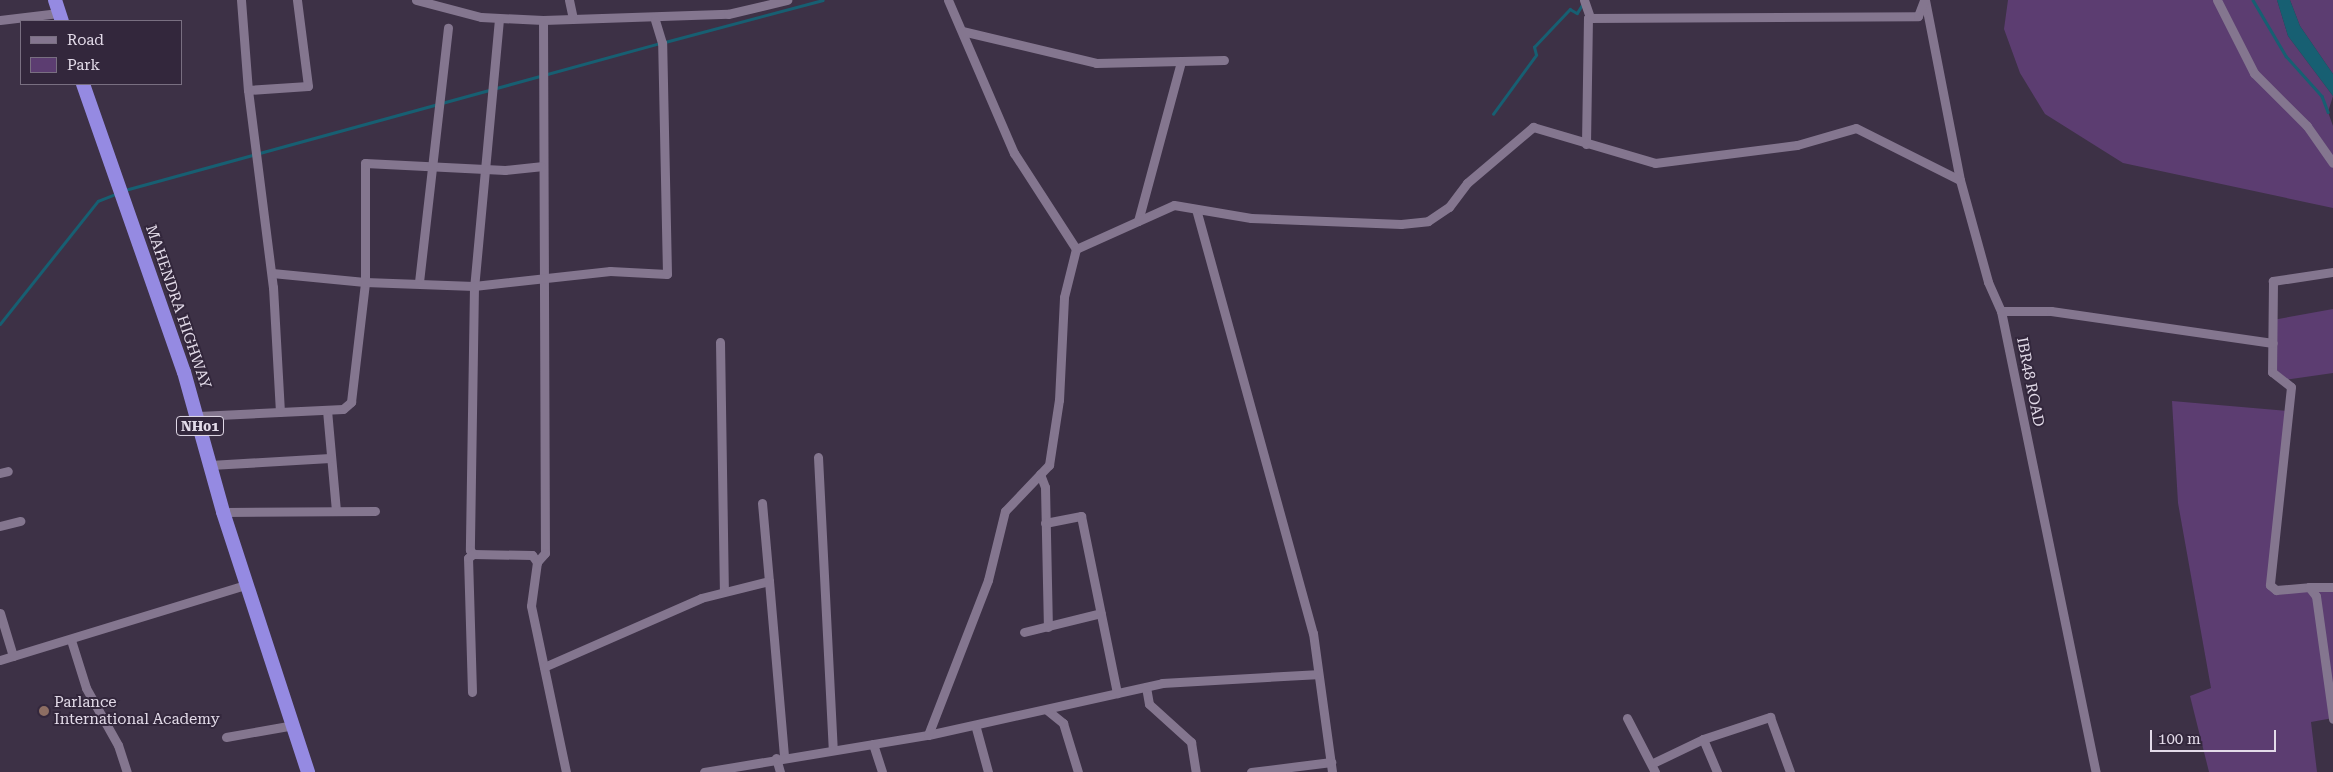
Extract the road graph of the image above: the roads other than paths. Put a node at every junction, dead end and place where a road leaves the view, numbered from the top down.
1 (241, 0) edge
2 (297, 0) edge
3 (416, 0) edge
4 (448, 0) edge
5 (569, 0) edge
6 (787, 0) edge
7 (948, 0) edge
8 (1924, 0) edge
9 (2217, 0) edge
10 (1585, 3) edge
11 (446, 10) junction
12 (58, 11) edge
13 (1590, 17) junction
14 (499, 19) junction
15 (573, 19) junction
16 (0, 20) edge
17 (543, 20) junction
18 (655, 20) junction
19 (448, 28) dead end
20 (962, 31) junction
21 (1224, 60) dead end
22 (1180, 64) junction
23 (83, 85) edge
24 (248, 90) junction
25 (1586, 144) junction
26 (2333, 163) edge
27 (432, 164) junction
28 (541, 166) junction
29 (488, 170) junction
30 (1960, 180) junction
31 (1196, 209) junction
32 (1138, 221) junction
33 (1076, 248) junction
34 (2333, 272) edge
35 (272, 273) junction
36 (546, 278) junction
37 (365, 282) junction
38 (419, 282) junction
39 (474, 286) junction
40 (2001, 311) junction
41 (720, 342) dead end
42 (2273, 343) junction
43 (327, 410) junction
44 (280, 412) junction
45 (198, 416) junction
46 (818, 457) dead end
47 (330, 458) junction
48 (210, 465) junction
49 (1040, 474) junction
50 (762, 503) dead end
51 (336, 511) junction
52 (375, 511) dead end
53 (223, 512) junction
54 (20, 521) dead end
55 (1045, 523) junction
56 (0, 526) edge
57 (473, 554) junction
58 (537, 562) junction
59 (769, 581) junction
60 (248, 584) junction
61 (2309, 587) junction
62 (2333, 587) edge
63 (724, 591) junction
64 (1101, 613) junction
65 (0, 614) edge
66 (1048, 626) junction
67 (1024, 632) dead end
68 (70, 640) junction
69 (13, 656) junction
70 (0, 660) edge
71 (544, 667) junction
72 (2330, 668) edge
73 (1316, 674) junction
74 (1146, 687) junction
75 (472, 692) dead end
76 (1118, 693) junction
77 (1047, 710) junction
78 (1627, 718) dead end
79 (2333, 719) edge
80 (294, 725) junction
81 (976, 728) junction
82 (928, 735) junction
83 (226, 737) dead end
84 (1703, 739) junction
85 (873, 744) junction
86 (833, 749) junction
87 (780, 757) junction
88 (1331, 762) junction
89 (1654, 768) edge
90 (127, 772) edge
91 (308, 772) edge
92 (566, 772) edge
93 (704, 772) edge
94 (780, 772) edge
95 (882, 772) edge
96 (988, 772) edge
97 (1078, 772) edge
98 (1196, 772) edge
99 (1252, 772) edge
100 (1332, 772) edge
101 (1717, 772) edge
102 (1790, 772) edge
103 (2096, 772) edge

1 - 24 street
2 - 24 street
3 - 11 street
4 - 11 street
5 - 15 street
6 - 18 street
7 - 20 street
8 - 13 street
8 - 30 street, IBR48 ROAD
9 - 26 street
10 - 13 street
11 - 14 street
12 - 16 street
13 - 25 street
14 - 17 street
14 - 29 street
15 - 17 street
15 - 18 street
17 - 28 street
18 - 36 street
19 - 27 street
20 - 22 street
20 - 33 street
21 - 22 street
22 - 32 street
23 - 45 highway, MAHENDRA HIGHWAY / NH01
24 - 35 street
25 - 30 street
25 - 31 street
27 - 29 street
27 - 37 street
27 - 38 street
28 - 29 street
28 - 36 street
29 - 39 street
30 - 40 street, IBR48 ROAD
31 - 32 street
31 - 73 street
32 - 33 street
33 - 49 street
34 - 42 street
35 - 37 street
35 - 44 street
36 - 39 street
36 - 58 street
37 - 38 street
37 - 43 street
38 - 39 street
39 - 57 street
40 - 42 street
40 - 103 street, IBR48 ROAD
41 - 63 street
42 - 61 street
43 - 44 street
43 - 47 street
44 - 45 street
45 - 48 highway, MAHENDRA HIGHWAY / NH01
46 - 86 street
47 - 48 street
47 - 51 street
48 - 53 highway, MAHENDRA HIGHWAY / NH01
49 - 55 street
49 - 82 street
50 - 59 street
51 - 52 street
51 - 53 street
53 - 60 highway, MAHENDRA HIGHWAY / NH01
54 - 56 street
55 - 64 street
55 - 66 street
57 - 58 street
57 - 75 street
58 - 71 street
59 - 63 street
59 - 87 street
60 - 68 street
60 - 80 highway, MAHENDRA HIGHWAY / NH01
61 - 62 street
61 - 72 street
63 - 71 street
64 - 66 street
64 - 76 street
65 - 69 street
66 - 67 street
68 - 69 street
68 - 90 street
69 - 70 street
71 - 92 street
72 - 79 street
73 - 74 street
73 - 88 street
74 - 76 street
74 - 98 street
76 - 77 street
77 - 81 street
77 - 97 street
78 - 89 street
80 - 83 street
80 - 91 highway, MAHENDRA HIGHWAY / NH01
81 - 82 street
81 - 96 street
82 - 85 street
84 - 89 street
84 - 101 street
84 - 102 street
85 - 86 street
85 - 95 street
86 - 87 street
87 - 93 street
87 - 94 street
88 - 99 street
88 - 100 street

